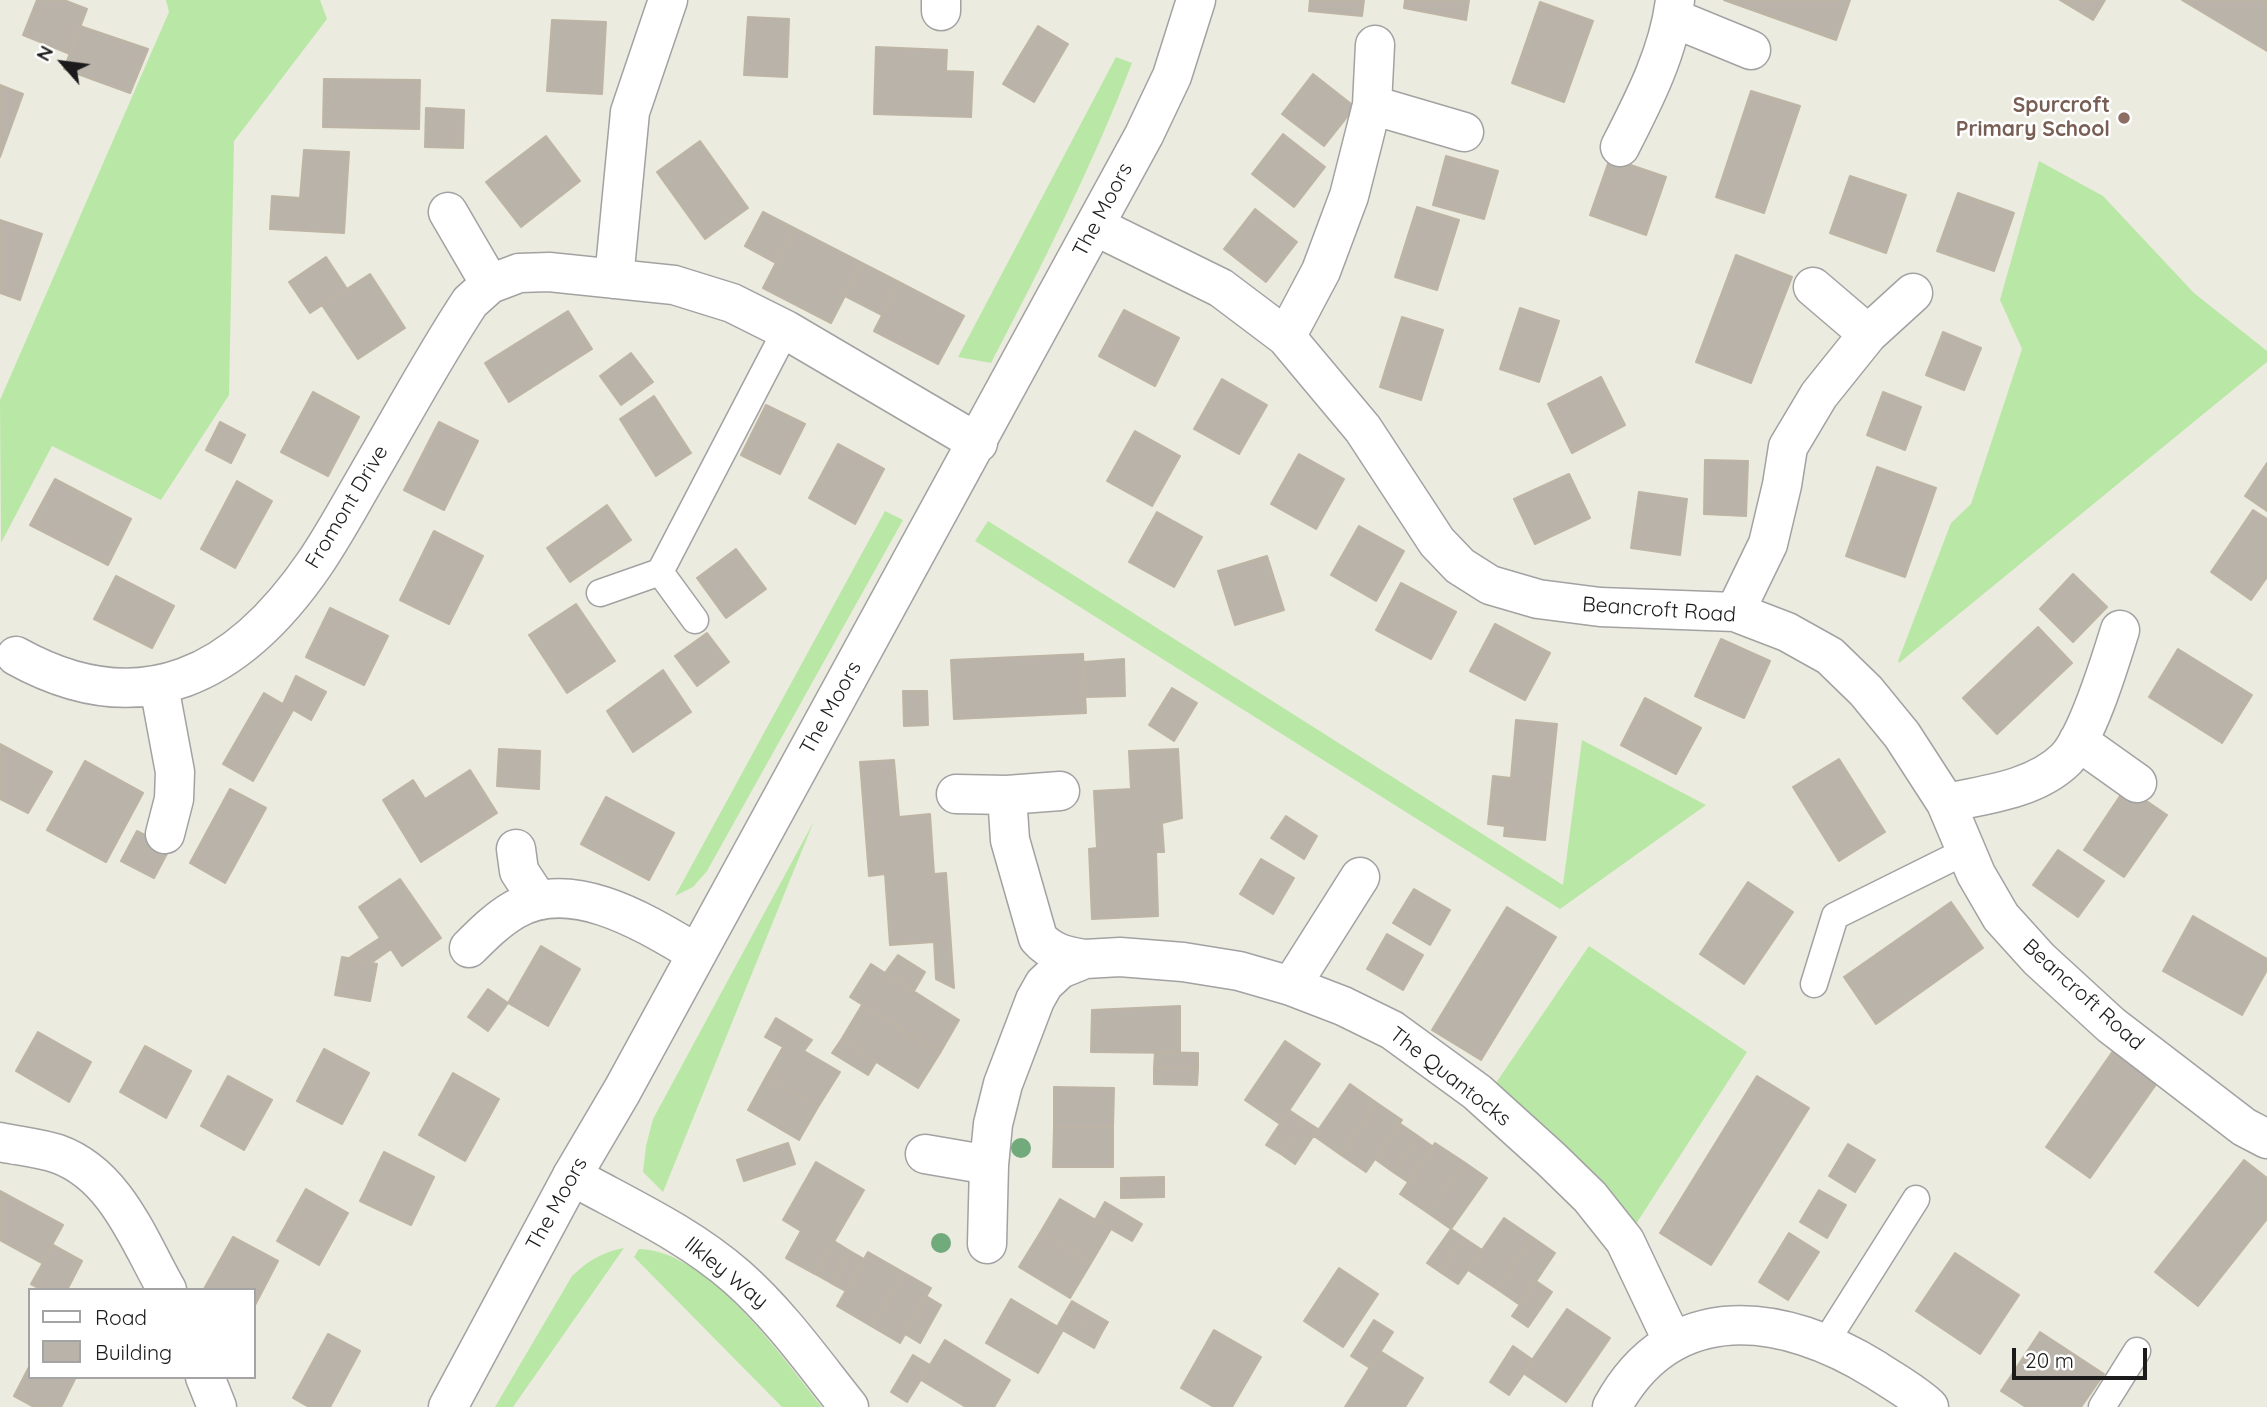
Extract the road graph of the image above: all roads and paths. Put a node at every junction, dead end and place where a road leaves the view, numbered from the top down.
1 (668, 0) edge
2 (1196, 0) edge
3 (1674, 9) edge
4 (1376, 45) dead end
5 (1751, 50) dead end
6 (1372, 105) junction
7 (1464, 132) dead end
8 (1620, 147) dead end
9 (448, 212) dead end
10 (1095, 226) junction
11 (614, 279) junction
12 (490, 284) junction
13 (1814, 287) dead end
14 (1913, 293) dead end
15 (786, 330) junction
16 (1868, 334) junction
17 (1286, 337) junction
18 (978, 443) junction
19 (660, 572) junction
20 (600, 593) dead end
21 (1735, 612) junction
22 (695, 620) dead end
23 (2120, 630) dead end
24 (16, 656) dead end
25 (159, 686) junction
26 (2078, 741) junction
27 (2137, 783) dead end
28 (1060, 791) dead end
29 (956, 794) dead end
30 (1007, 795) junction
31 (1946, 803) junction
32 (165, 834) dead end
33 (516, 849) dead end
34 (1966, 851) junction
35 (1360, 877) dead end
36 (538, 900) junction
37 (469, 948) dead end
38 (696, 953) junction
39 (1085, 959) junction
40 (1814, 984) dead end
41 (1291, 986) junction
42 (2267, 1139) edge
43 (0, 1142) edge
44 (925, 1154) dead end
45 (989, 1166) junction
46 (572, 1176) junction
47 (1916, 1199) dead end
48 (987, 1244) dead end
49 (166, 1288) edge
50 (1673, 1342) junction
51 (1825, 1343) junction
52 (2137, 1351) dead end
53 (206, 1379) edge
54 (217, 1407) edge
55 (448, 1407) edge
56 (849, 1407) edge
57 (1612, 1407) edge
58 (1929, 1407) edge
59 (2102, 1407) edge

1 - 11 street
2 - 10 street, The Moors
3 - 5 street
3 - 8 street
4 - 6 street
6 - 7 street
6 - 17 street
9 - 12 street
10 - 17 street, Beancroft Road
10 - 18 street, The Moors
11 - 12 street, Fromont Drive
11 - 15 street, Fromont Drive
12 - 25 street, Fromont Drive
13 - 16 street
14 - 16 street
15 - 18 street, Fromont Drive
15 - 19 lane
16 - 21 street
17 - 21 street, Beancroft Road
18 - 38 street, The Moors
19 - 20 lane
19 - 22 lane
21 - 31 street, Beancroft Road
23 - 26 street
24 - 25 street, Fromont Drive
25 - 32 street
26 - 27 street
26 - 31 street
28 - 30 street
29 - 30 street
30 - 39 street, The Quantocks
31 - 34 street, Beancroft Road
33 - 36 street
34 - 40 lane
34 - 42 street, Beancroft Road
35 - 41 street
36 - 37 street
36 - 38 street
38 - 46 street, The Moors
39 - 41 street, The Quantocks
39 - 45 street, The Quantocks
41 - 50 street, The Quantocks
43 - 49 street
44 - 45 street
45 - 48 street, The Quantocks
46 - 55 street, The Moors
46 - 56 street, Ilkley Way
47 - 51 lane
50 - 51 street
50 - 57 street
51 - 58 street
52 - 59 lane
53 - 54 street

